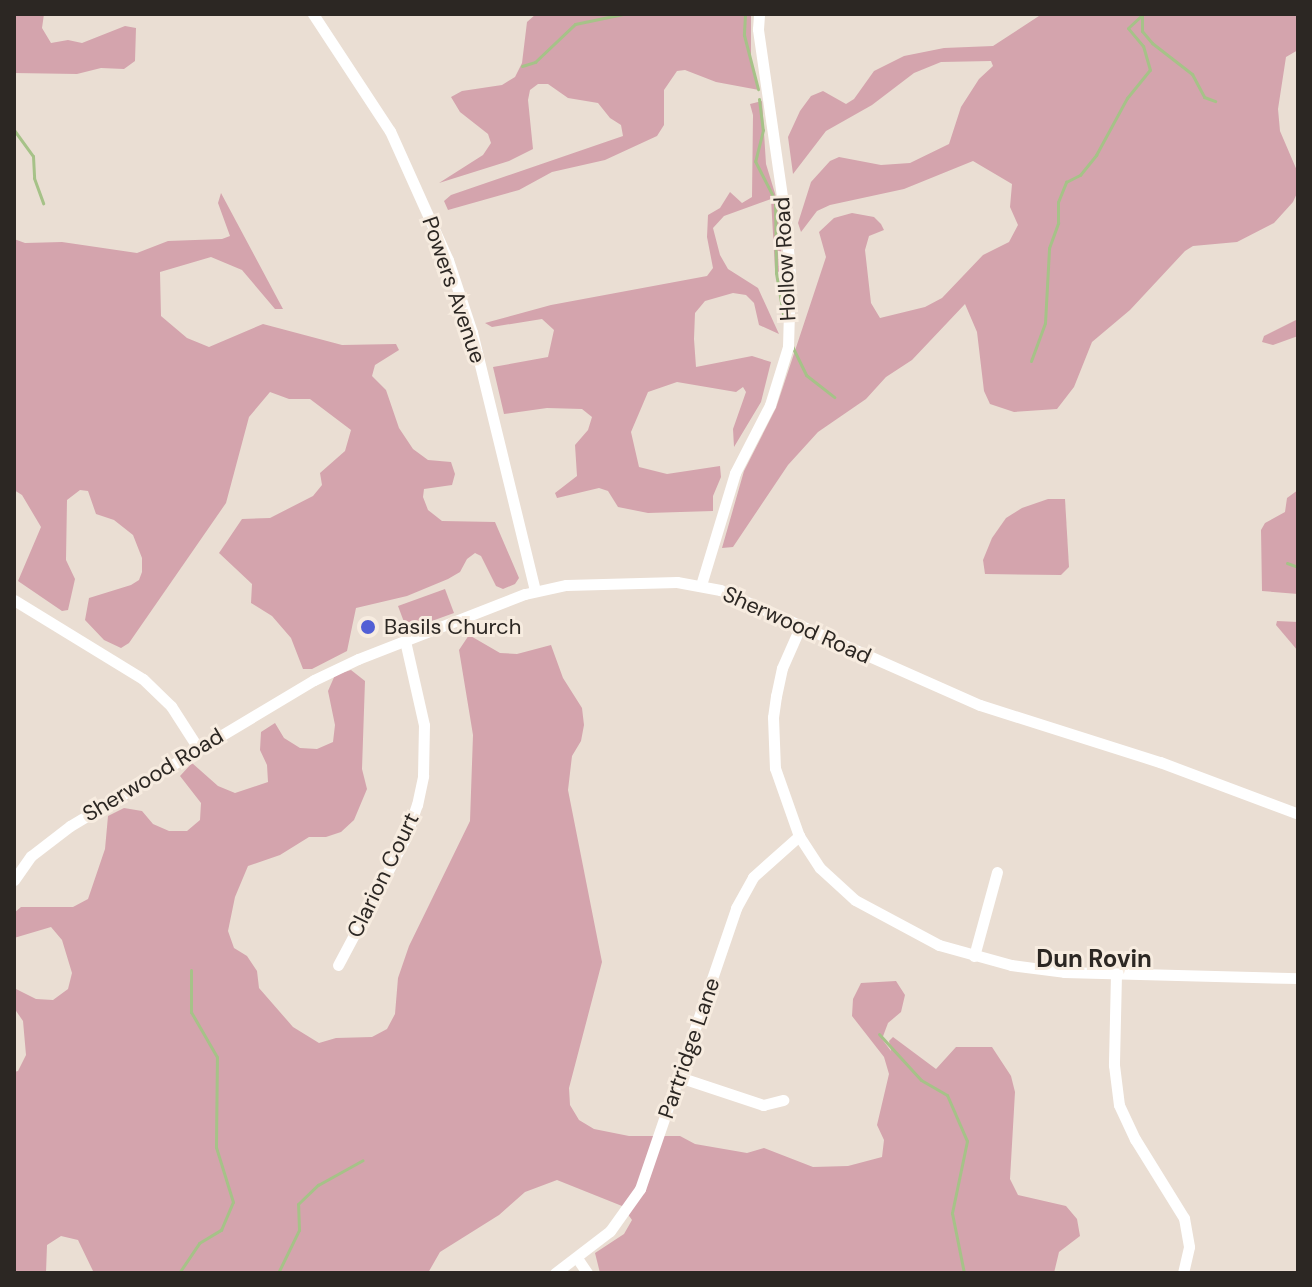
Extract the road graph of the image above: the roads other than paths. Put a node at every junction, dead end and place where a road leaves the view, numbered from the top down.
1 (313, 14) edge
2 (759, 14) edge
3 (701, 585) junction
4 (535, 590) junction
5 (14, 600) edge
6 (801, 625) junction
7 (405, 641) junction
8 (198, 748) junction
9 (1298, 814) edge
10 (799, 836) junction
11 (997, 872) dead end
12 (14, 880) edge
13 (974, 956) junction
14 (338, 965) dead end
15 (1116, 974) junction
16 (1298, 978) edge
17 (679, 1077) junction
18 (783, 1100) dead end
19 (577, 1258) junction
20 (555, 1273) edge
21 (587, 1273) edge
22 (1183, 1273) edge

1 - 4 street, Powers Avenue
2 - 3 street, Hollow Road
3 - 4 street, Sherwood Road
3 - 6 street, Sherwood Road
4 - 7 street, Sherwood Road
5 - 8 street
6 - 9 street, Sherwood Road
6 - 10 street
7 - 8 street, Sherwood Road
7 - 14 street, Clarion Court
8 - 12 street, Sherwood Road
10 - 13 street
10 - 17 street, Partridge Lane
11 - 13 street
13 - 15 street
15 - 16 street
15 - 22 street
17 - 18 street
17 - 19 street, Partridge Lane
19 - 20 street, Partridge Lane
19 - 21 street

